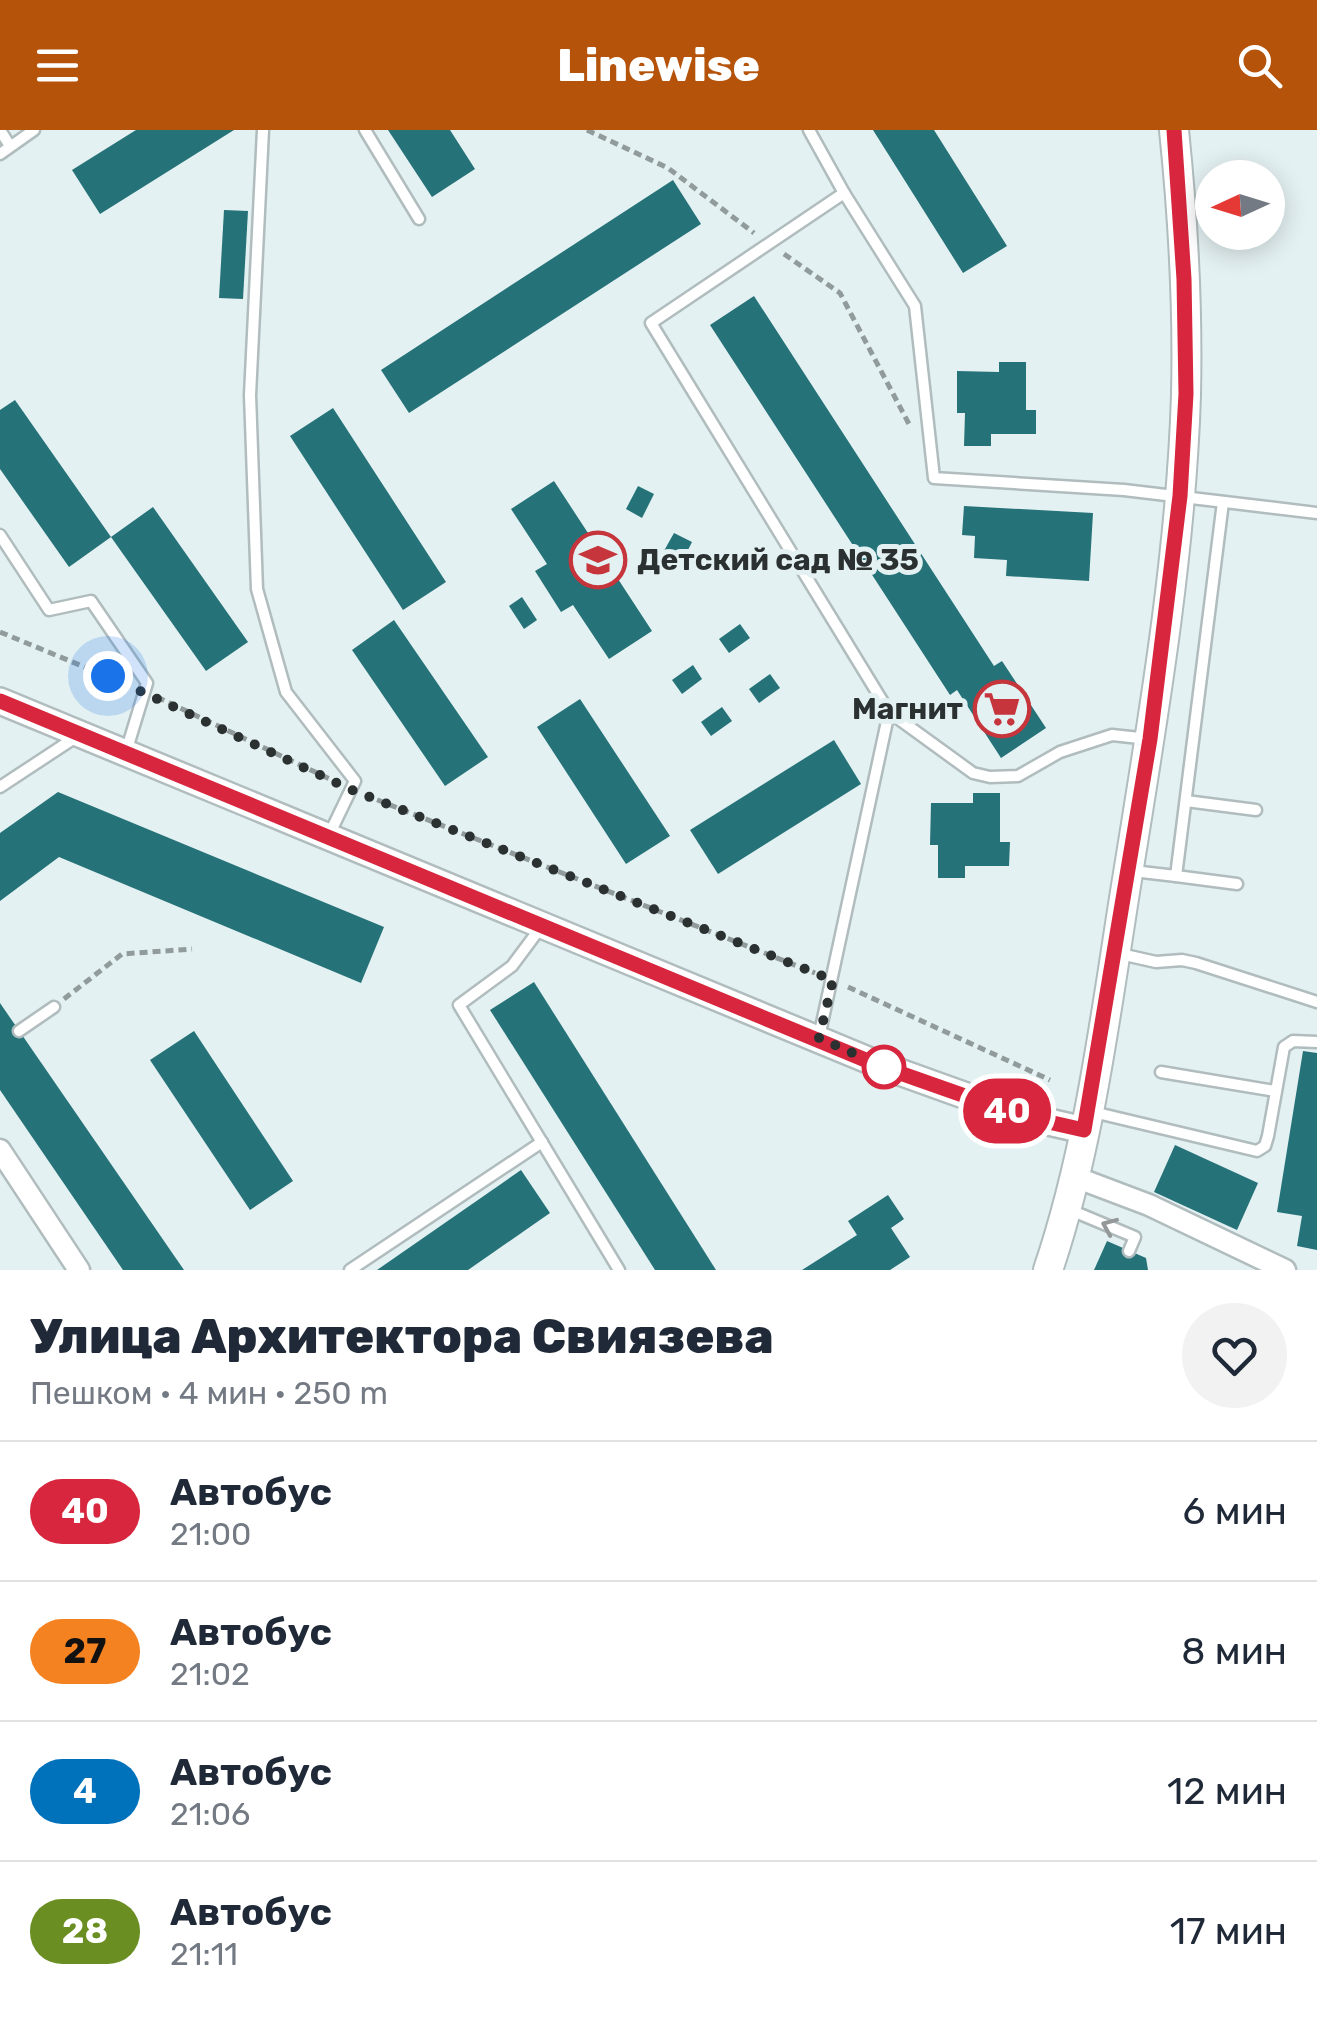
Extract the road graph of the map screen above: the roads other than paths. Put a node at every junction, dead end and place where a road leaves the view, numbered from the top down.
1 (0, 130) edge
2 (34, 130) edge
3 (263, 130) edge
4 (365, 130) edge
5 (809, 130) edge
6 (1174, 130) edge
7 (5, 150) edge
8 (844, 193) junction
9 (418, 219) dead end
10 (1180, 496) junction
11 (1223, 502) junction
12 (1317, 514) edge
13 (0, 534) edge
14 (0, 701) edge
15 (889, 712) junction
16 (80, 734) junction
17 (1150, 739) junction
18 (126, 753) junction
19 (0, 787) edge
20 (1186, 801) junction
21 (1256, 810) dead end
22 (328, 836) junction
23 (1129, 870) junction
24 (1176, 876) junction
25 (1238, 884) dead end
26 (544, 924) junction
27 (1116, 953) junction
28 (1317, 1002) edge
29 (54, 1007) road end
30 (19, 1031) dead end
31 (819, 1038) junction
32 (1317, 1042) edge
33 (1161, 1072) dead end
34 (1276, 1091) junction
35 (1085, 1120) junction
36 (542, 1142) junction
37 (0, 1150) edge
38 (1075, 1178) junction
39 (1068, 1209) junction
40 (1129, 1250) dead end
41 (79, 1270) edge
42 (350, 1270) edge
43 (619, 1270) edge
44 (1048, 1270) edge
45 (1284, 1270) edge

1 - 7 lane
2 - 7 lane
3 - 22 lane
4 - 9 lane
5 - 8 lane
6 - 10 main road
8 - 10 lane
8 - 15 lane
10 - 11 lane
10 - 17 main road
11 - 12 lane
11 - 20 lane
13 - 18 lane
14 - 16 street
15 - 17 lane
15 - 31 lane
16 - 18 street
16 - 19 lane
17 - 23 main road
18 - 22 street
20 - 21 lane
20 - 24 lane
22 - 26 street
23 - 24 lane
23 - 27 main road
24 - 25 lane
26 - 31 street
26 - 36 lane
27 - 28 lane
27 - 35 main road
29 - 30 lane
31 - 35 street
32 - 34 lane
33 - 34 lane
34 - 35 lane
35 - 38 main road
36 - 42 lane
36 - 43 lane
37 - 41 street
38 - 39 main road
38 - 45 street
40 -> 39 lane
39 - 44 main road

